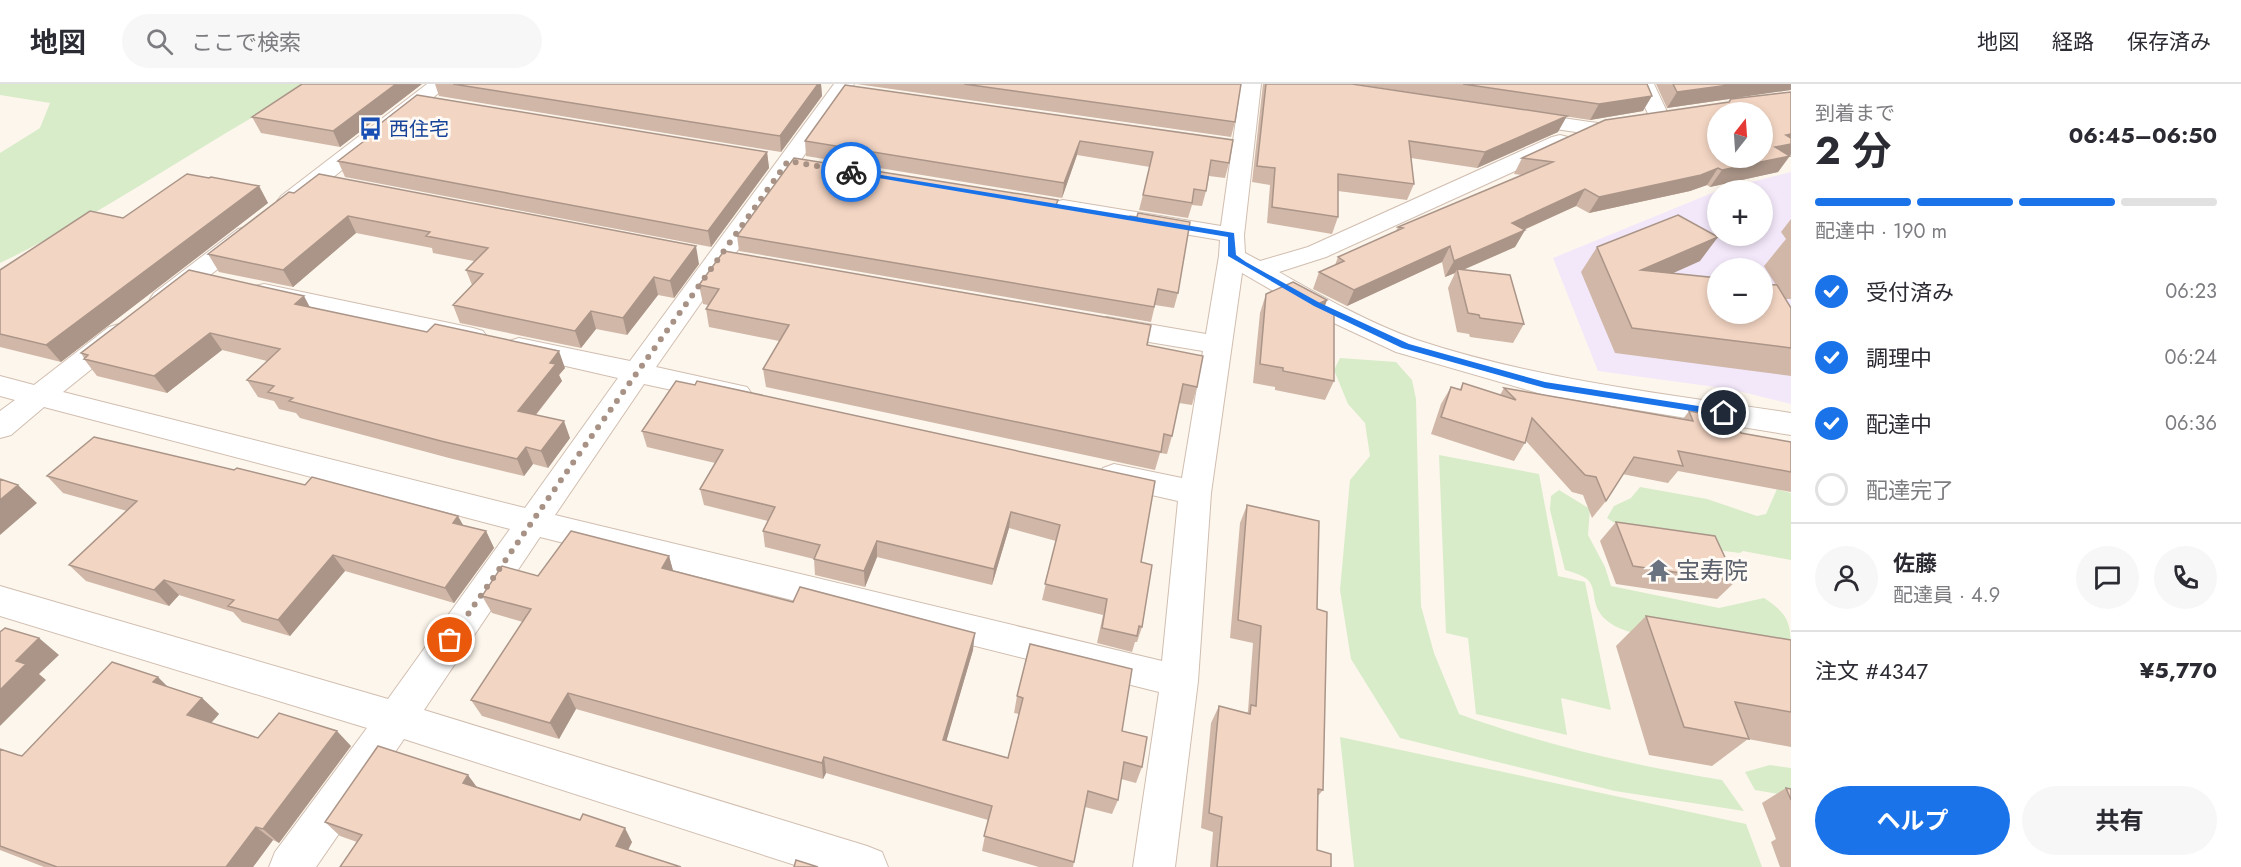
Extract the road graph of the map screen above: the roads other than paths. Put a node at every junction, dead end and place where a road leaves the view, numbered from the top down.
1 (440, 84) edge
2 (1251, 84) edge
3 (1644, 84) edge
4 (841, 88) edge
5 (417, 102) junction
6 (452, 107) edge
7 (1520, 118) edge
8 (1635, 120) edge
9 (1613, 124) edge
10 (1590, 128) junction
11 (1218, 145) edge
12 (1241, 148) junction
13 (765, 158) edge
14 (788, 161) junction
15 (812, 165) edge
16 (315, 180) junction
17 (350, 187) edge
18 (1045, 204) edge
19 (1240, 254) junction
20 (193, 276) junction
21 (1079, 321) edge
22 (1218, 345) junction
23 (637, 372) junction
24 (0, 386) edge
25 (39, 396) junction
26 (765, 400) edge
27 (1791, 424) edge
28 (0, 427) edge
29 (1090, 471) edge
30 (1195, 493) junction
31 (531, 522) junction
32 (0, 601) edge
33 (1179, 681) junction
34 (396, 719) junction
35 (290, 867) edge
36 (867, 867) edge
37 (1154, 867) edge

1 - 5 street
2 - 12 street
3 - 8 street
4 - 14 street
5 - 6 street
5 - 16 street
7 - 10 street
9 - 10 street
10 - 19 street
11 - 12 street
12 - 19 street
13 - 14 street
14 - 15 street
14 - 23 street
16 - 17 street
16 - 20 street
18 - 19 street
19 - 22 street
19 - 27 street
20 - 23 street
20 - 25 street
21 - 22 street
22 - 30 street
23 - 26 street
23 - 31 street
24 - 25 street
25 - 28 street
25 - 31 street
29 - 30 street
30 - 33 street
31 - 33 street
31 - 34 street
32 - 34 street
33 - 37 street
34 - 35 street
34 - 36 street

